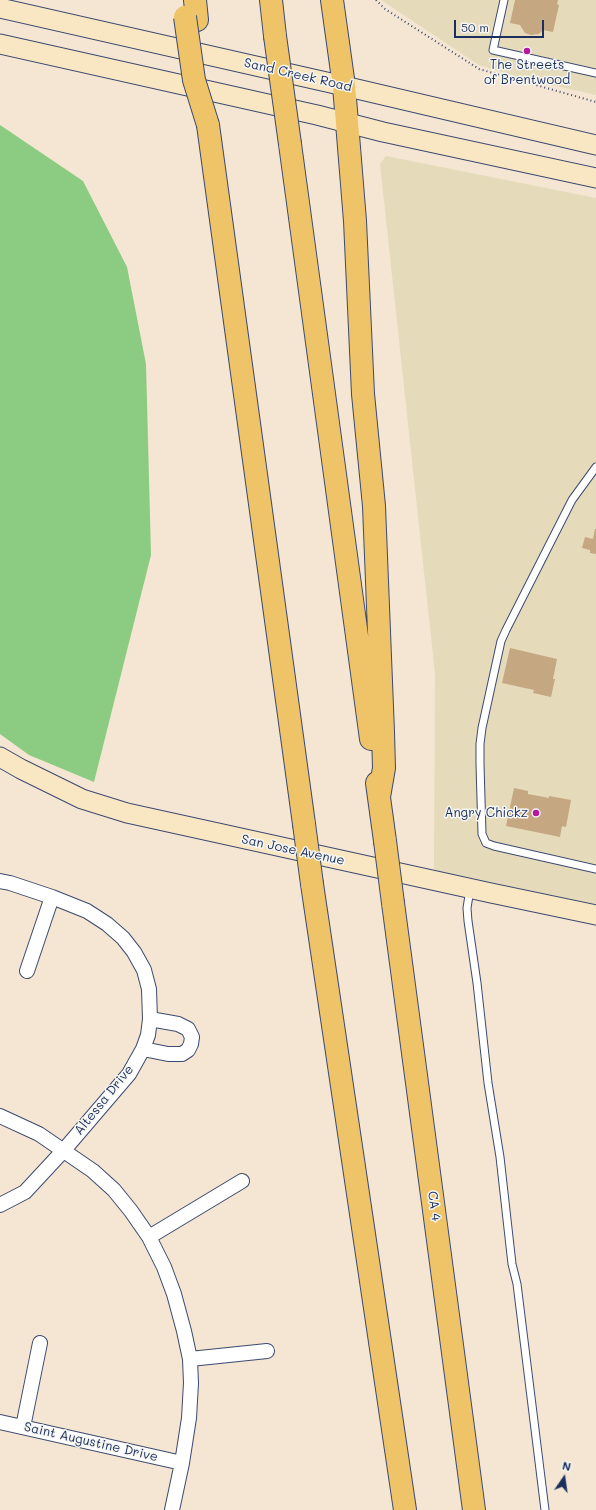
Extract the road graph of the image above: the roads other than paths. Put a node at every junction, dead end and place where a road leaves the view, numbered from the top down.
1 (271, 0) edge
2 (332, 0) edge
3 (504, 0) edge
4 (0, 8) edge
5 (190, 9) edge
6 (0, 44) edge
7 (596, 73) edge
8 (344, 86) junction
9 (347, 122) junction
10 (596, 145) edge
11 (596, 178) edge
12 (596, 466) edge
13 (0, 757) edge
14 (380, 797) junction
15 (596, 869) edge
16 (0, 881) edge
17 (470, 889) junction
18 (52, 897) junction
19 (596, 915) edge
20 (27, 971) dead end
21 (150, 1019) junction
22 (143, 1049) junction
23 (0, 1116) edge
24 (64, 1150) junction
25 (242, 1181) dead end
26 (0, 1205) edge
27 (148, 1237) junction
28 (40, 1342) dead end
29 (267, 1351) dead end
30 (190, 1359) junction
31 (0, 1422) edge
32 (23, 1427) junction
33 (182, 1463) junction
34 (172, 1510) edge
35 (405, 1510) edge
36 (474, 1510) edge
37 (545, 1510) edge

1 - 14 highway, CA 4, bridge
2 - 8 highway
3 - 7 lane
4 - 8 main road, Sand Creek Road
5 - 35 highway, bridge
6 - 9 main road
8 - 9 highway
8 - 10 main road, Sand Creek Road
9 - 11 main road
9 - 14 highway
12 - 15 lane
13 - 17 main road, San Jose Avenue
14 - 36 highway, CA 4 / CA 4, bridge
16 - 18 street, Altessa Drive
17 - 19 main road, San Jose Avenue
17 - 37 lane
18 - 20 street
18 - 21 street, Altessa Drive
21 - 22 street, Altessa Drive
21 - 22 street
22 - 24 street, Altessa Drive
23 - 24 street
24 - 26 street, Altessa Drive
24 - 27 street
25 - 27 street
27 - 30 street
28 - 32 street
29 - 30 street
30 - 33 street
31 - 32 street, Saint Augustine Drive
32 - 33 street, Saint Augustine Drive
33 - 34 street

